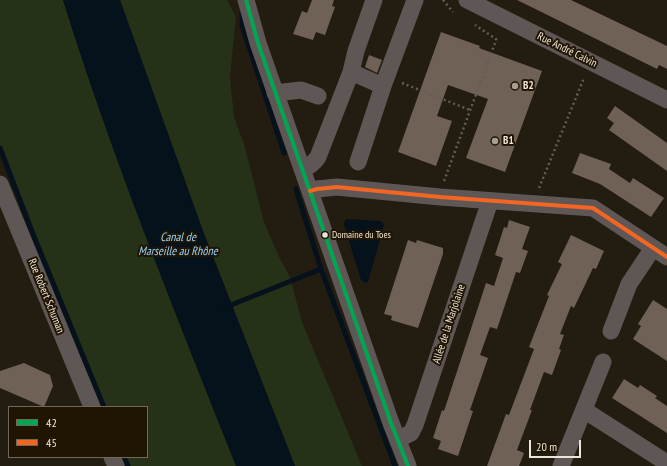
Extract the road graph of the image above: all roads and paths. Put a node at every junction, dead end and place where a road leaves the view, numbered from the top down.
1 (246, 0) edge
2 (374, 0) edge
3 (415, 0) edge
4 (443, 0) edge
5 (467, 0) edge
6 (458, 14) dead end
7 (470, 22) dead end
8 (351, 72) junction
9 (585, 77) dead end
10 (385, 82) junction
11 (275, 93) junction
12 (318, 96) dead end
13 (667, 100) edge
14 (470, 110) junction
15 (358, 162) dead end
16 (302, 169) junction
17 (0, 184) edge
18 (442, 185) dead end
19 (310, 191) junction
20 (536, 194) dead end
21 (490, 201) junction
22 (660, 253) edge
23 (611, 331) dead end
24 (603, 362) dead end
25 (92, 406) edge
26 (584, 410) junction
27 (398, 439) junction
28 (667, 463) edge
29 (408, 466) edge
30 (561, 466) edge

1 - 11 street
2 - 8 street
3 - 10 street
4 - 6 path
5 - 13 street, Rue André Calvin
7 - 14 path
8 - 10 street
8 - 16 street
9 - 20 path
10 - 14 path
10 - 15 street
11 - 12 street
11 - 16 street
14 - 18 path
16 - 19 street
17 - 25 street, Rue Robert Schuman
19 - 21 street
19 - 27 street
21 - 22 street
21 - 27 street, Allée de la Marjolaine
22 - 23 street
24 - 26 street
26 - 28 street
26 - 30 street
27 - 29 street

